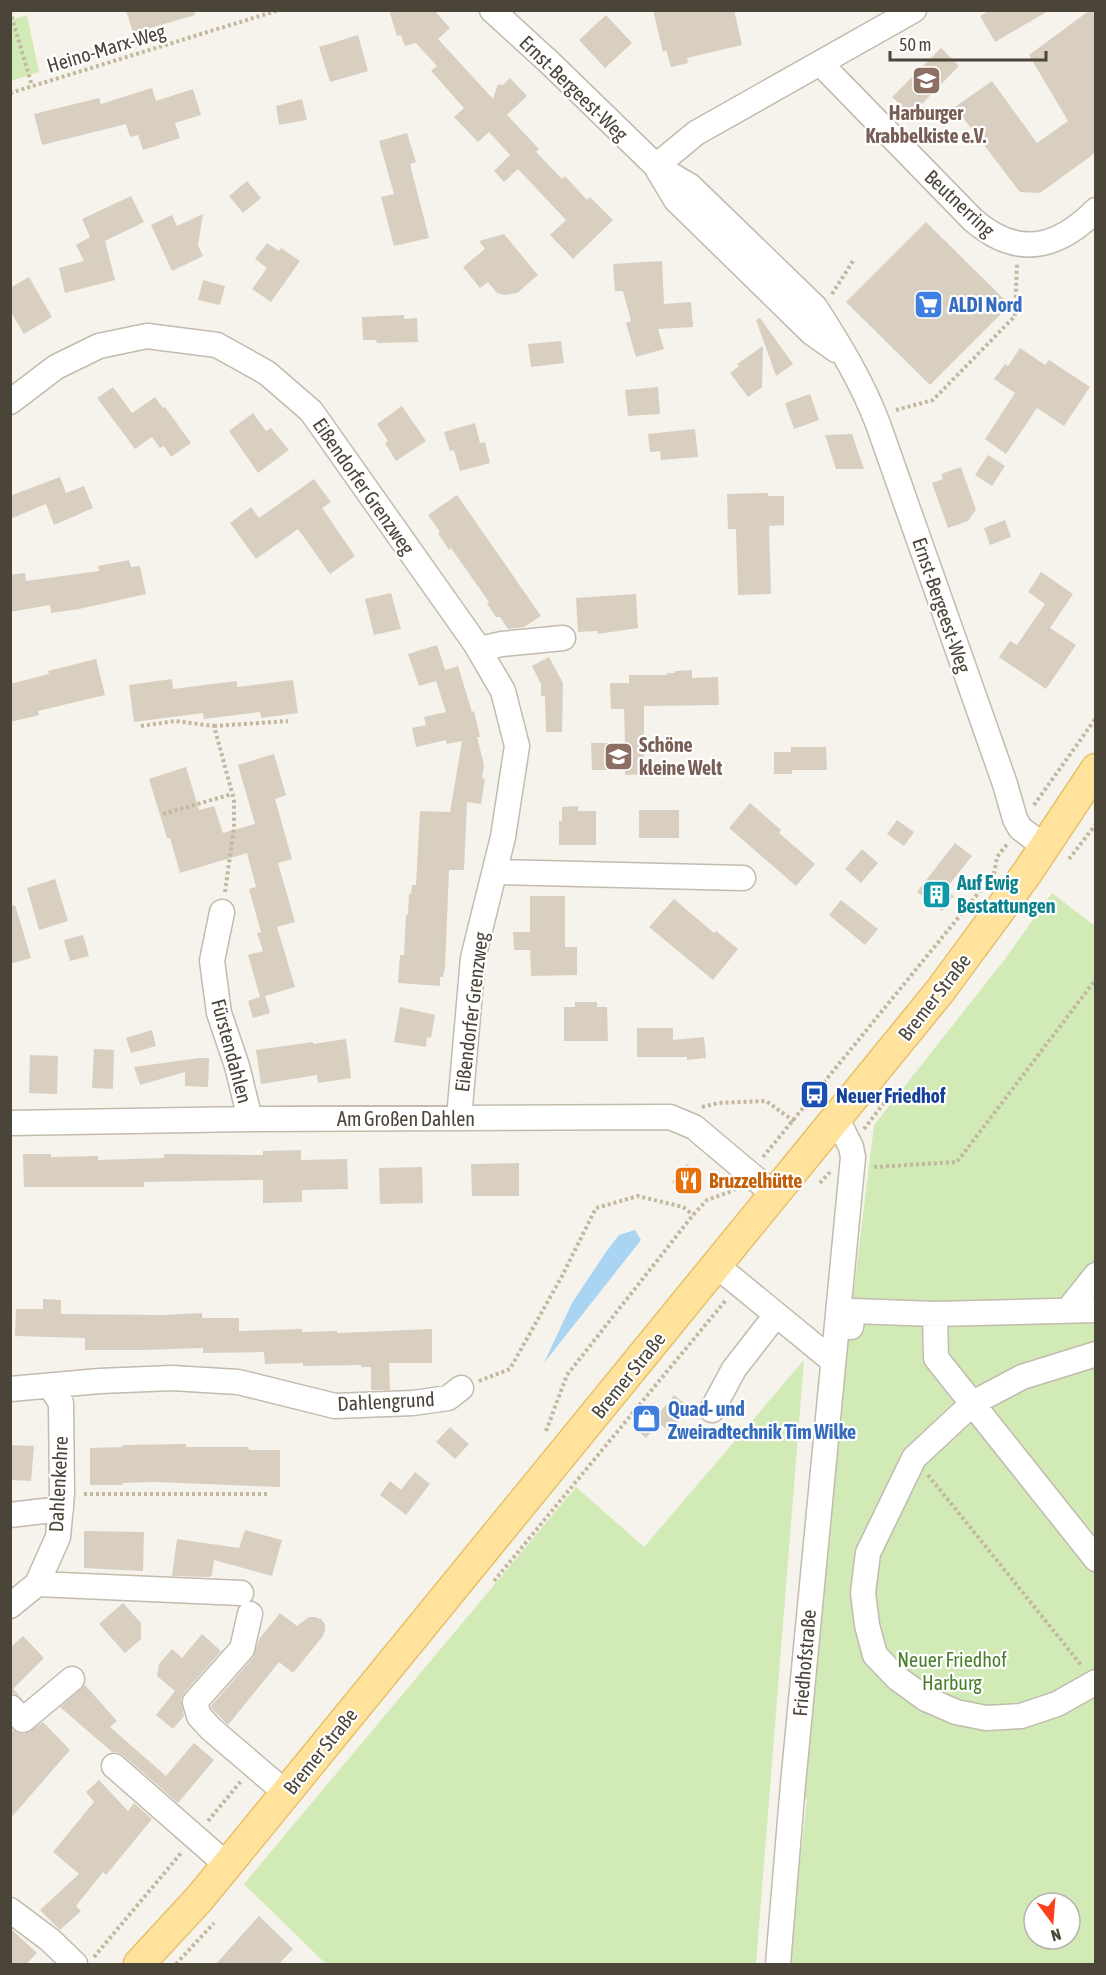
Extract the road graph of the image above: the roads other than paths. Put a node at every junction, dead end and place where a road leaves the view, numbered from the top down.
1 (492, 10) edge
2 (914, 10) edge
3 (821, 64) junction
4 (656, 166) junction
5 (1095, 210) edge
6 (845, 357) junction
7 (10, 402) edge
8 (563, 638) dead end
9 (479, 649) junction
10 (1091, 787) edge
11 (1045, 846) junction
12 (495, 872) junction
13 (743, 878) dead end
14 (222, 912) road end
15 (459, 1118) junction
16 (250, 1119) junction
17 (837, 1119) junction
18 (10, 1123) edge
19 (775, 1195) junction
20 (728, 1275) junction
21 (1095, 1275) edge
22 (1068, 1310) junction
23 (1095, 1310) edge
24 (935, 1314) junction
25 (777, 1315) junction
26 (852, 1327) dead end
27 (1095, 1354) edge
28 (833, 1362) junction
29 (50, 1386) junction
30 (461, 1388) road end
31 (10, 1389) edge
32 (973, 1403) junction
33 (712, 1410) dead end
34 (61, 1502) junction
35 (10, 1515) edge
36 (1095, 1559) edge
37 (37, 1584) junction
38 (10, 1606) edge
39 (72, 1679) dead end
40 (1095, 1682) edge
41 (10, 1707) edge
42 (114, 1766) dead end
43 (286, 1793) junction
44 (227, 1865) junction
45 (10, 1910) edge
46 (75, 1965) edge
47 (139, 1965) edge
48 (778, 1965) edge

1 - 4 street, Ernst-Bergeest-Weg
2 - 3 street
3 - 4 street
3 - 5 street, Beutnerring
4 - 6 street, Ernst-Bergeest-Weg
4 - 6 street, Ernst-Bergeest-Weg
6 - 11 street, Ernst-Bergeest-Weg
7 - 9 street, Eißendorfer Grenzweg
8 - 9 street
9 - 12 street, Eißendorfer Grenzweg
10 - 11 main road, Bremer Straße
11 - 17 main road, Bremer Straße
12 - 13 street
12 - 15 street, Eißendorfer Grenzweg
14 - 16 street, Fürstendahlen
15 - 16 street, Am Großen Dahlen
15 - 19 street, Am Großen Dahlen
16 - 18 street, Am Großen Dahlen
17 - 19 main road, Bremer Straße
17 - 28 street, Friedhofstraße
19 - 20 main road, Bremer Straße
20 - 25 street
20 - 43 main road, Bremer Straße
21 - 22 street
22 - 23 street
22 - 24 street
24 - 26 street
24 - 32 street
25 - 28 street
25 - 33 street
27 - 32 street
28 - 48 street, Friedhofstraße
29 - 30 street, Dahlengrund
29 - 31 street, Dahlengrund
29 - 34 street, Dahlenkehre
32 - 36 street
32 - 40 street
34 - 35 street
34 - 37 street, Dahlenkehre
37 - 38 street, Dahlenkehre
37 - 43 street
39 - 41 street
42 - 44 street
43 - 44 main road, Bremer Straße
44 - 47 main road, Bremer Straße
45 - 46 street

